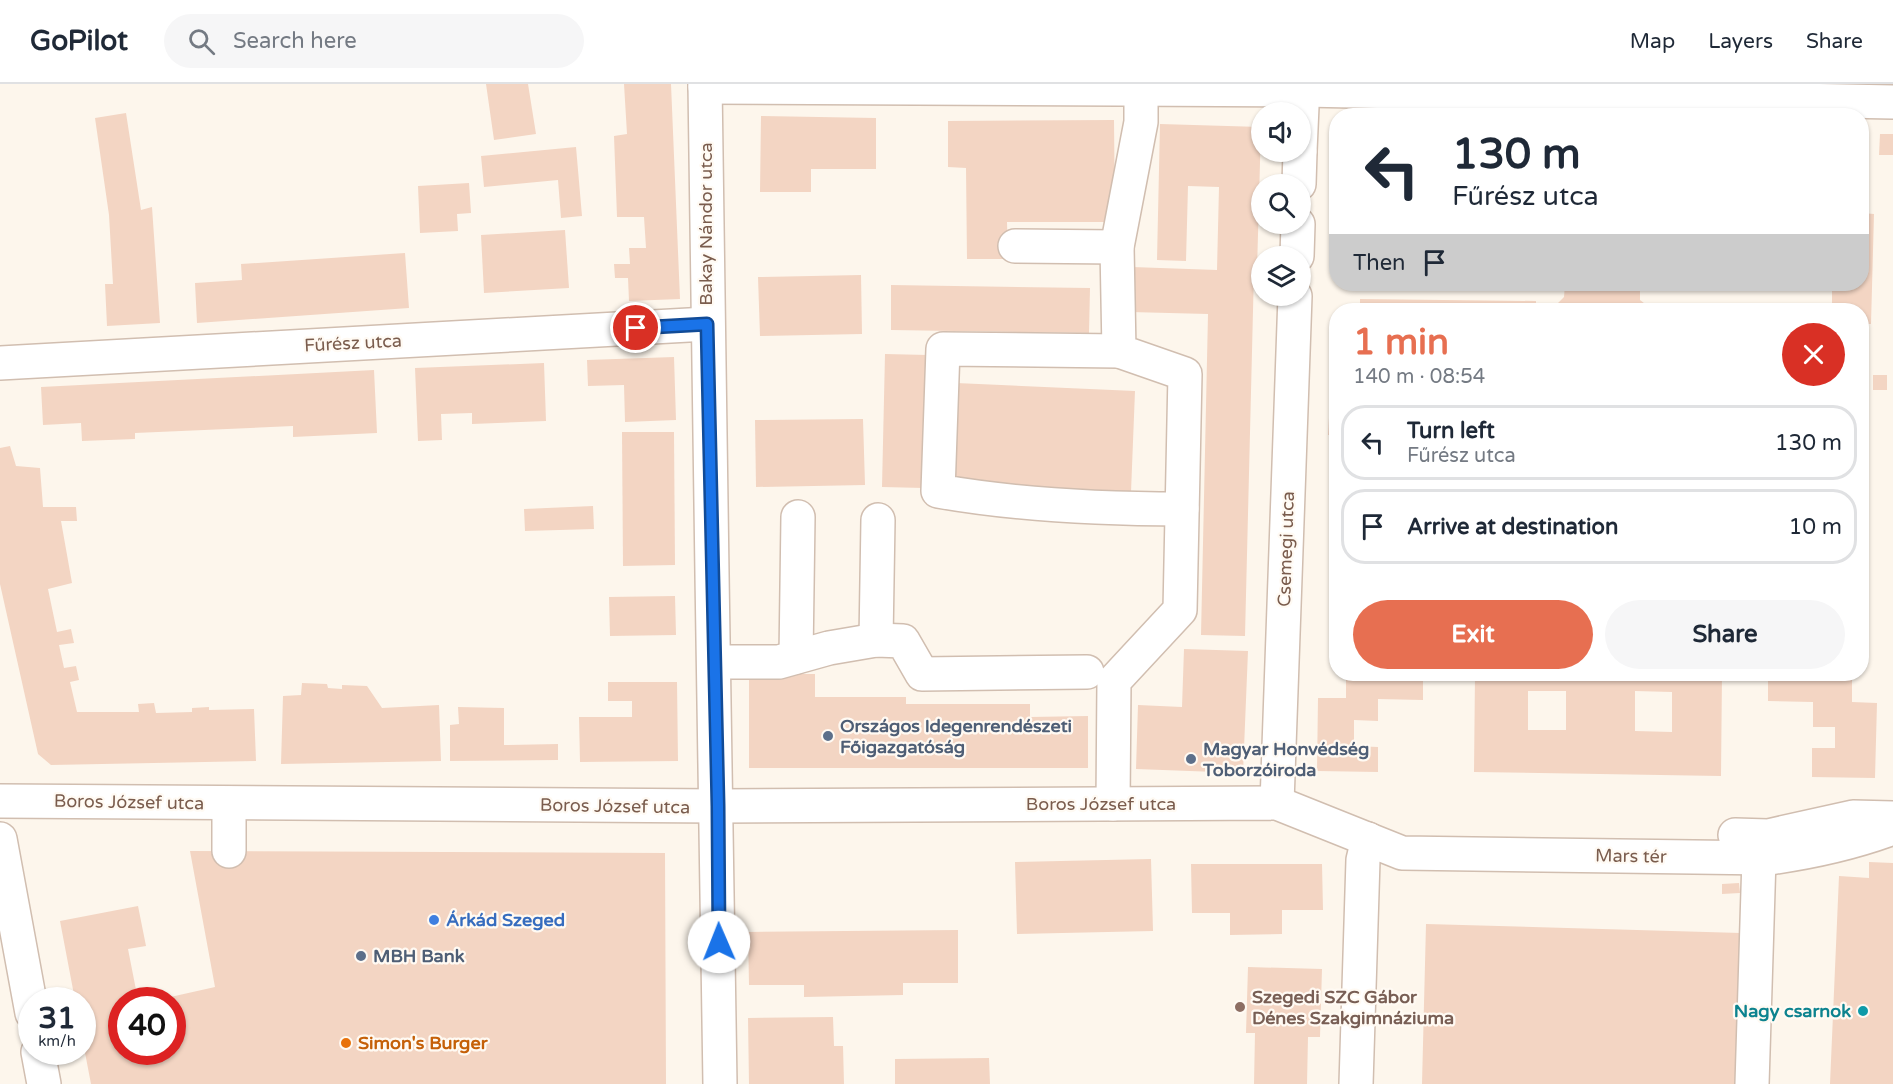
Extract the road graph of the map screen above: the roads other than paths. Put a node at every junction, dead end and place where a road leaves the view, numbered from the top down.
1 (705, 85) edge
2 (1303, 87) edge
3 (1141, 89) junction
4 (1302, 102) edge
5 (1893, 102) edge
6 (1015, 246) dead end
7 (1117, 247) junction
8 (1295, 306) edge
9 (707, 324) junction
10 (1119, 351) junction
11 (0, 363) edge
12 (1182, 509) junction
13 (798, 517) dead end
14 (878, 520) dead end
15 (876, 640) junction
16 (796, 657) junction
17 (715, 662) junction
18 (1087, 672) dead end
19 (0, 801) edge
20 (229, 803) junction
21 (1277, 803) junction
22 (1113, 804) junction
23 (718, 806) junction
24 (1893, 818) edge
25 (1893, 828) edge
26 (0, 839) edge
27 (1368, 839) junction
28 (229, 851) dead end
29 (1759, 858) junction
30 (27, 987) edge
31 (40, 1065) edge
32 (44, 1084) edge
33 (720, 1084) edge
34 (1356, 1084) edge
35 (1752, 1084) edge

1 - 3 street
1 - 9 street, Bakay Nándor utca
2 - 3 street
2 - 4 street
2 - 5 street
3 - 7 street
6 - 7 street
7 - 10 street
8 - 21 street, Csemegi utca
9 - 11 street, Fűrész utca
9 - 17 street, Bakay Nándor utca
10 - 12 street
10 - 12 street
12 - 22 street
13 - 16 street
14 - 15 street
15 - 16 street
15 - 18 street
16 - 17 street
17 - 23 street, Bakay Nándor utca
19 - 20 street, Boros József utca
20 - 23 street, Boros József utca
20 - 28 street
21 - 22 street, Boros József utca
21 - 27 street, Boros József utca
22 - 23 street, Boros József utca
23 - 33 street, Bakay Nándor utca
24 - 27 street, Mars tér
25 - 29 street, Mars tér
26 - 30 street
27 - 29 street, Mars tér
27 - 34 street
29 - 35 street
31 - 32 street

